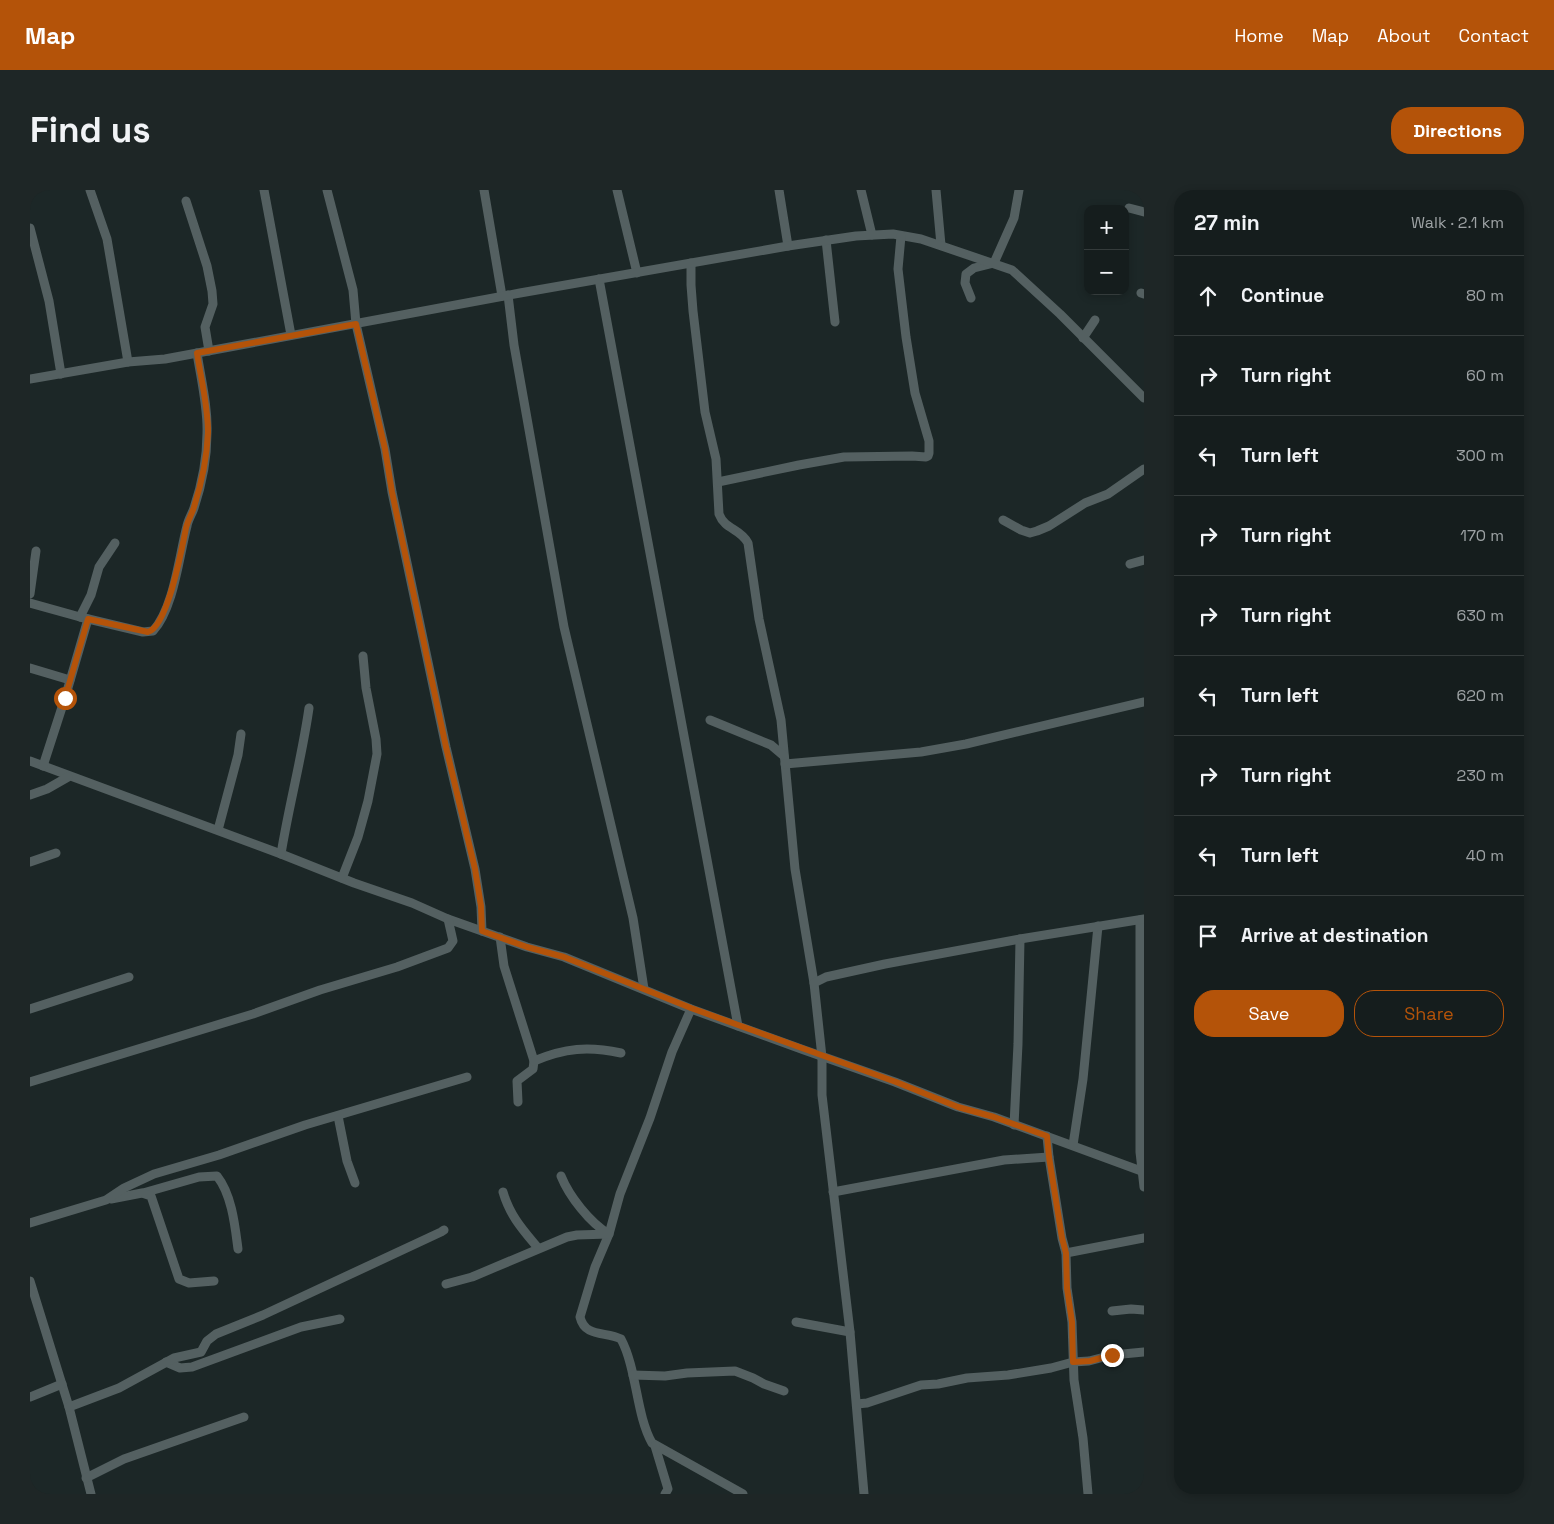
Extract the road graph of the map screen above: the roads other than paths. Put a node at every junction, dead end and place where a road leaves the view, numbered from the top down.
1 (90, 190) edge
2 (264, 190) edge
3 (327, 190) edge
4 (484, 190) edge
5 (617, 190) edge
6 (779, 190) edge
7 (861, 190) edge
8 (936, 190) edge
9 (1019, 190) edge
10 (186, 200) dead end
11 (1129, 208) dead end
12 (1144, 212) edge
13 (30, 228) edge
14 (872, 235) junction
15 (901, 236) junction
16 (826, 240) junction
17 (941, 245) junction
18 (788, 246) junction
19 (691, 263) junction
20 (994, 263) junction
21 (637, 272) junction
22 (599, 279) junction
23 (505, 296) junction
24 (971, 298) dead end
25 (1095, 320) dead end
26 (834, 322) dead end
27 (356, 324) junction
28 (291, 335) junction
29 (1083, 338) junction
30 (208, 351) junction
31 (197, 353) junction
32 (128, 362) junction
33 (61, 374) junction
34 (30, 379) edge
35 (1144, 398) edge
36 (1144, 469) edge
37 (718, 482) junction
38 (1003, 520) dead end
39 (115, 544) dead end
40 (36, 551) dead end
41 (1144, 560) edge
42 (1130, 564) dead end
43 (30, 594) edge
44 (30, 603) edge
45 (84, 618) junction
46 (363, 656) dead end
47 (30, 668) edge
48 (70, 680) junction
49 (1144, 702) edge
50 (309, 708) dead end
51 (710, 720) dead end
52 (241, 734) dead end
53 (784, 760) junction
54 (30, 761) edge
55 (43, 766) junction
56 (68, 777) junction
57 (30, 795) edge
58 (218, 830) junction
59 (56, 853) dead end
60 (281, 854) junction
61 (30, 862) edge
62 (342, 878) junction
63 (448, 919) junction
64 (1142, 919) edge
65 (1098, 926) junction
66 (482, 931) junction
67 (500, 937) junction
68 (1020, 939) junction
69 (129, 977) dead end
70 (814, 983) junction
71 (644, 989) junction
72 (691, 1008) junction
73 (30, 1009) edge
74 (738, 1026) junction
75 (621, 1053) dead end
76 (822, 1057) junction
77 (534, 1061) junction
78 (467, 1077) dead end
79 (30, 1082) edge
80 (518, 1102) dead end
81 (338, 1116) junction
82 (1014, 1125) junction
83 (1047, 1136) junction
84 (1073, 1145) junction
85 (1049, 1157) junction
86 (1143, 1172) edge
87 (561, 1176) dead end
88 (355, 1183) dead end
89 (1144, 1187) edge
90 (503, 1192) dead end
91 (833, 1192) junction
92 (142, 1193) junction
93 (106, 1200) junction
94 (30, 1223) edge
95 (444, 1230) dead end
96 (608, 1234) junction
97 (1144, 1238) edge
98 (538, 1248) junction
99 (238, 1249) dead end
100 (1066, 1253) junction
101 (214, 1281) dead end
102 (30, 1283) edge
103 (446, 1284) dead end
104 (1144, 1310) edge
105 (1112, 1312) dead end
106 (340, 1319) dead end
107 (796, 1322) dead end
108 (850, 1332) junction
109 (1144, 1352) edge
110 (166, 1362) junction
111 (1073, 1362) junction
112 (633, 1375) junction
113 (62, 1384) junction
114 (784, 1391) dead end
115 (30, 1397) edge
116 (857, 1404) junction
117 (69, 1407) junction
118 (244, 1418) dead end
119 (655, 1446) junction
120 (86, 1478) junction
121 (91, 1494) edge
122 (665, 1494) edge
123 (743, 1494) edge
124 (864, 1494) edge
125 (1088, 1494) edge

1 - 32 street
2 - 28 street
3 - 27 street
4 - 23 street
5 - 21 street
6 - 18 street
7 - 14 street
8 - 17 street
9 - 20 street
10 - 30 street
11 - 12 street
13 - 33 street
14 - 15 street
14 - 16 street
15 - 17 street
15 - 37 street
16 - 18 street
16 - 26 street
17 - 20 street
18 - 19 street
19 - 21 street
19 - 37 street
20 - 24 street
20 - 29 street
21 - 22 street
22 - 23 street
22 - 74 street
23 - 27 street
23 - 71 street
25 - 29 street
27 - 28 street
27 - 66 street
28 - 30 street
29 - 35 street
30 - 31 street
31 - 32 street
31 - 45 street
32 - 33 street
33 - 34 street
36 - 38 street
37 - 53 street
39 - 45 street
40 - 43 street
41 - 42 street
44 - 45 street
45 - 48 street
46 - 62 street
47 - 48 street
48 - 55 street
49 - 53 street
50 - 60 street
51 - 53 street
52 - 58 street
53 - 70 street
54 - 55 street
55 - 56 street
56 - 57 street
56 - 58 street
58 - 60 street
59 - 61 street
60 - 62 street
62 - 63 street
63 - 66 street
63 - 79 street
64 - 65 street
64 - 86 street
65 - 68 street
65 - 84 street
66 - 67 street
67 - 71 street
67 - 77 street
68 - 70 street
68 - 82 street
69 - 73 street
70 - 76 street
71 - 72 street
72 - 74 street
72 - 96 street
74 - 76 street
75 - 77 street
76 - 82 street
76 - 91 street
77 - 80 street
78 - 81 street
81 - 88 street
81 - 93 street
82 - 83 street
83 - 84 street
83 - 85 street
84 - 86 street
85 - 91 street
85 - 100 street
86 - 89 street
87 - 96 street
90 - 98 street
91 - 108 street
92 - 93 street
92 - 99 street
92 - 101 street
93 - 94 street
95 - 110 street
96 - 98 street
96 - 112 street
97 - 100 street
98 - 103 street
100 - 111 street
102 - 113 street
104 - 105 street
106 - 110 street
107 - 108 street
108 - 116 street
109 - 111 street
110 - 117 street
111 - 116 street
111 - 125 street
112 - 114 street
112 - 119 street
113 - 115 street
113 - 117 street
116 - 124 street
117 - 120 street
118 - 120 street
119 - 122 street
119 - 123 street
120 - 121 street

